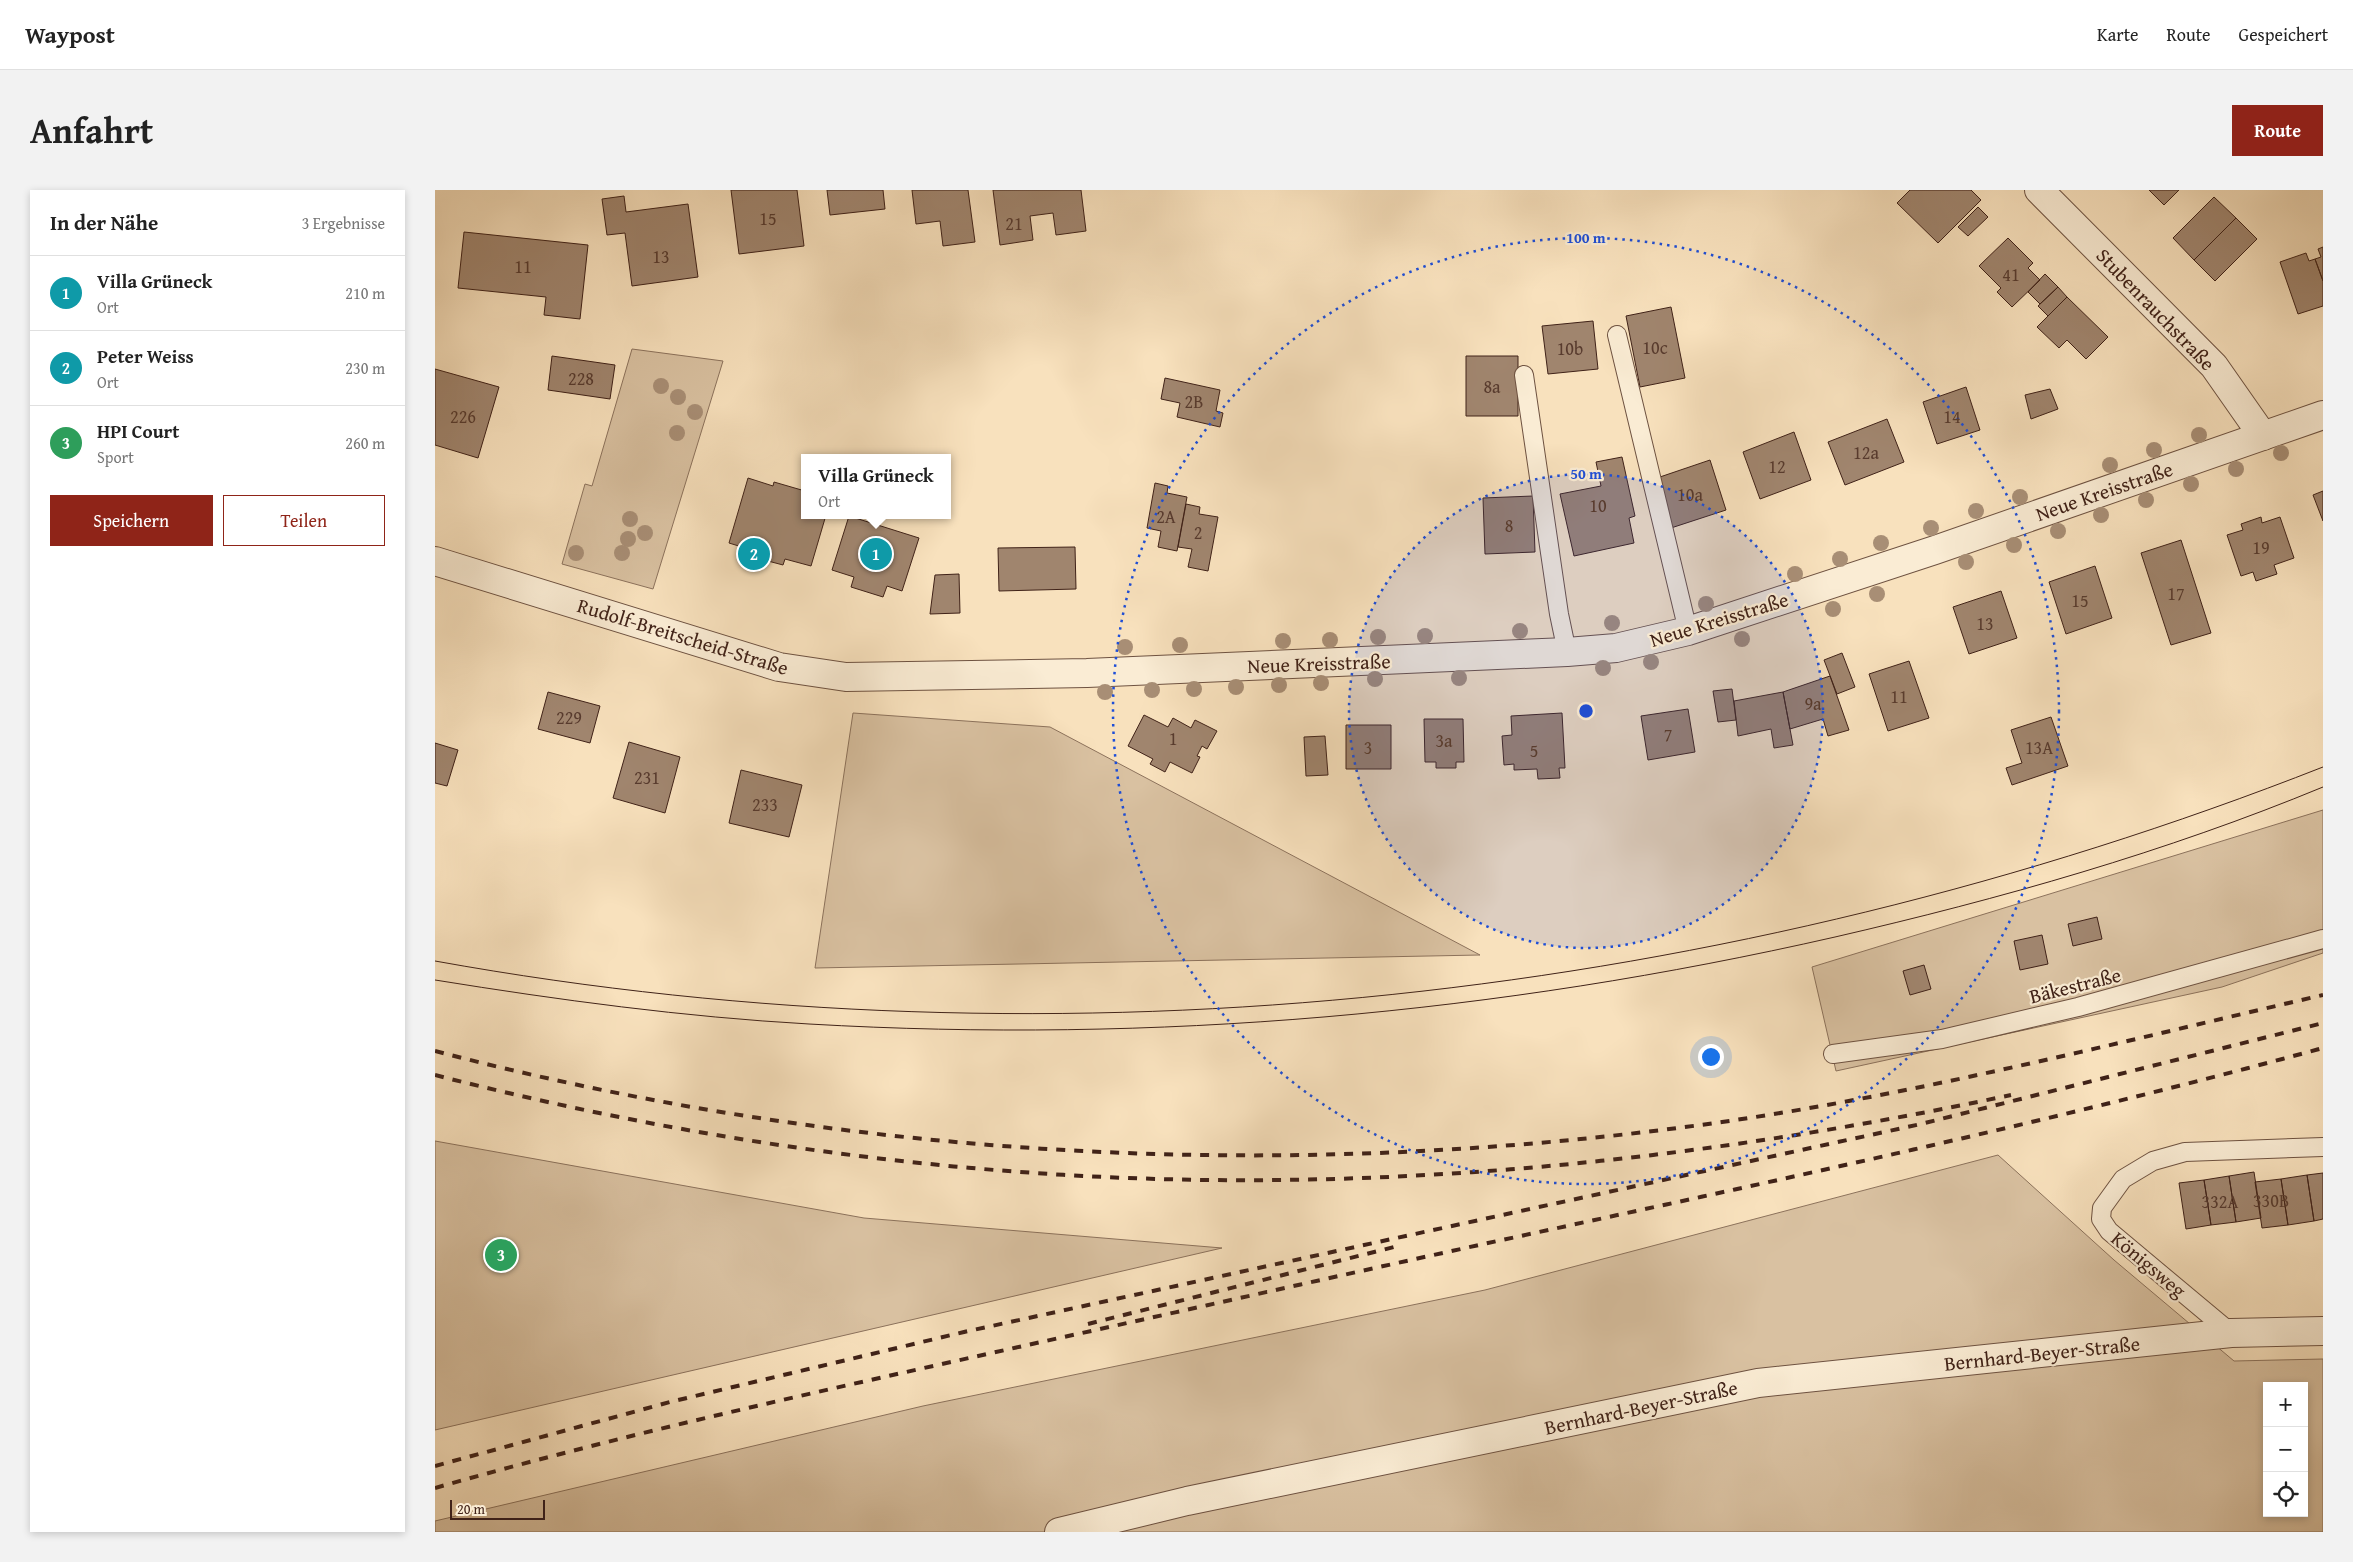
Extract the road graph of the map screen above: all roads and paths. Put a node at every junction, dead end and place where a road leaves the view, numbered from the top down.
1 (2039, 190) edge
2 (1617, 335) dead end
3 (1524, 375) dead end
4 (2323, 415) edge
5 (2263, 436) junction
6 (435, 561) edge
7 (1687, 631) junction
8 (1567, 652) junction
9 (1087, 673) joint
10 (2323, 939) edge
11 (1833, 1054) dead end
12 (2323, 1147) edge
13 (2323, 1331) edge
14 (2231, 1333) junction
15 (1059, 1532) edge

1 - 5 street, Stubenrauchstraße
2 - 7 lane
3 - 8 lane
4 - 5 street, Neue Kreisstraße
5 - 7 street, Neue Kreisstraße
6 - 9 street, Rudolf-Breitscheid-Straße
7 - 8 street, Neue Kreisstraße
8 - 9 street, Neue Kreisstraße
10 - 11 lane, Bäkestraße
12 - 14 lane, Königsweg
13 - 14 street
14 - 15 street, Bernhard-Beyer-Straße

